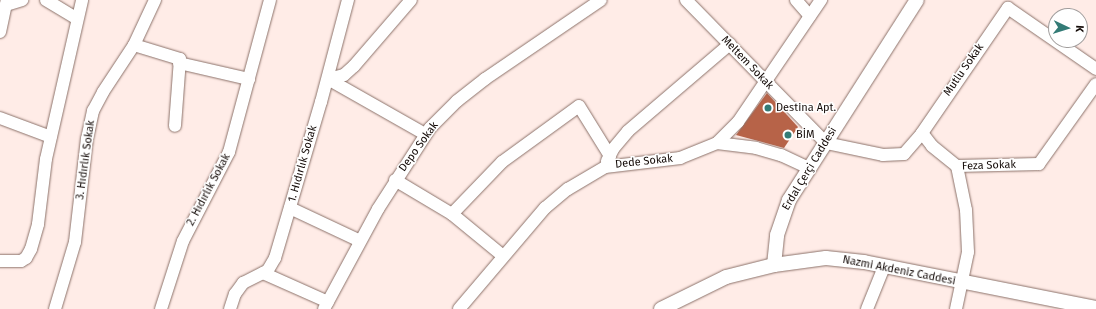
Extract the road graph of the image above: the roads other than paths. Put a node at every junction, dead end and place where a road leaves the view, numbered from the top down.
1 (22, 0) edge
2 (46, 0) edge
3 (82, 0) edge
4 (155, 0) edge
5 (270, 0) edge
6 (348, 0) edge
7 (411, 0) edge
8 (601, 0) edge
9 (686, 0) edge
10 (796, 0) edge
11 (821, 0) edge
12 (917, 0) edge
13 (7, 3) edge
14 (810, 16) junction
15 (76, 18) junction
16 (0, 32) edge
17 (730, 44) junction
18 (134, 45) junction
19 (179, 63) junction
20 (1096, 69) edge
21 (249, 79) junction
22 (328, 79) junction
23 (766, 81) junction
24 (1096, 84) edge
25 (0, 118) edge
26 (175, 126) dead end
27 (922, 133) junction
28 (426, 134) junction
29 (51, 137) junction
30 (717, 143) junction
31 (826, 143) junction
32 (607, 162) junction
33 (957, 166) junction
34 (809, 168) junction
35 (395, 180) junction
36 (290, 208) junction
37 (452, 214) junction
38 (360, 241) junction
39 (503, 256) junction
40 (0, 261) edge
41 (774, 264) junction
42 (884, 267) junction
43 (263, 273) junction
44 (963, 283) junction
45 (326, 306) edge
46 (1096, 308) edge
47 (56, 309) edge
48 (161, 309) edge
49 (230, 309) edge
50 (459, 309) edge
51 (661, 309) edge
52 (867, 309) edge
53 (956, 309) edge

1 - 13 street
2 - 15 street
3 - 15 street
4 - 18 street, 3. Hıdırlık Sokak
5 - 21 street, 2. Hıdırlık Sokak
6 - 22 street, 1. Hıdırlık Sokak
7 - 22 street
8 - 28 street, Depo Sokak
9 - 17 street, Meltem Sokak
10 - 14 street
11 - 14 street
12 - 31 street, Erdal Çerçi Caddesi
13 - 16 street
14 - 23 street
15 - 29 street
17 - 23 street, Meltem Sokak
17 - 32 street
18 - 19 street
18 - 47 street, 3. Hıdırlık Sokak
19 - 21 street
19 - 26 street
20 - 27 street, Mutlu Sokak
21 - 48 street, 2. Hıdırlık Sokak
22 - 28 street
22 - 36 street, 1. Hıdırlık Sokak
23 - 30 street
23 - 31 street, Meltem Sokak
24 - 33 street, Feza Sokak
25 - 29 street
27 - 31 street, Mutlu Sokak
27 - 33 street
28 - 35 street, Depo Sokak
29 - 40 street
30 - 32 street, Dede Sokak
30 - 34 street, Dede Sokak
31 - 34 street, Erdal Çerçi Caddesi
32 - 37 street
32 - 39 street, Dede Sokak
33 - 44 street, Feza Sokak
34 - 41 street, Erdal Çerçi Caddesi
35 - 37 street
35 - 38 street, Depo Sokak
36 - 38 street
36 - 43 street, 1. Hıdırlık Sokak
37 - 39 street
38 - 45 street, Depo Sokak
39 - 50 street, Dede Sokak
41 - 42 street, Nazmi Akdeniz Caddesi
41 - 51 street, Nazmi Akdeniz Caddesi
42 - 44 street, Nazmi Akdeniz Caddesi
42 - 52 street
43 - 45 street
43 - 49 street, 1. Hıdırlık Sokak
44 - 46 street, Nazmi Akdeniz Caddesi
44 - 53 street, Feza Sokak

